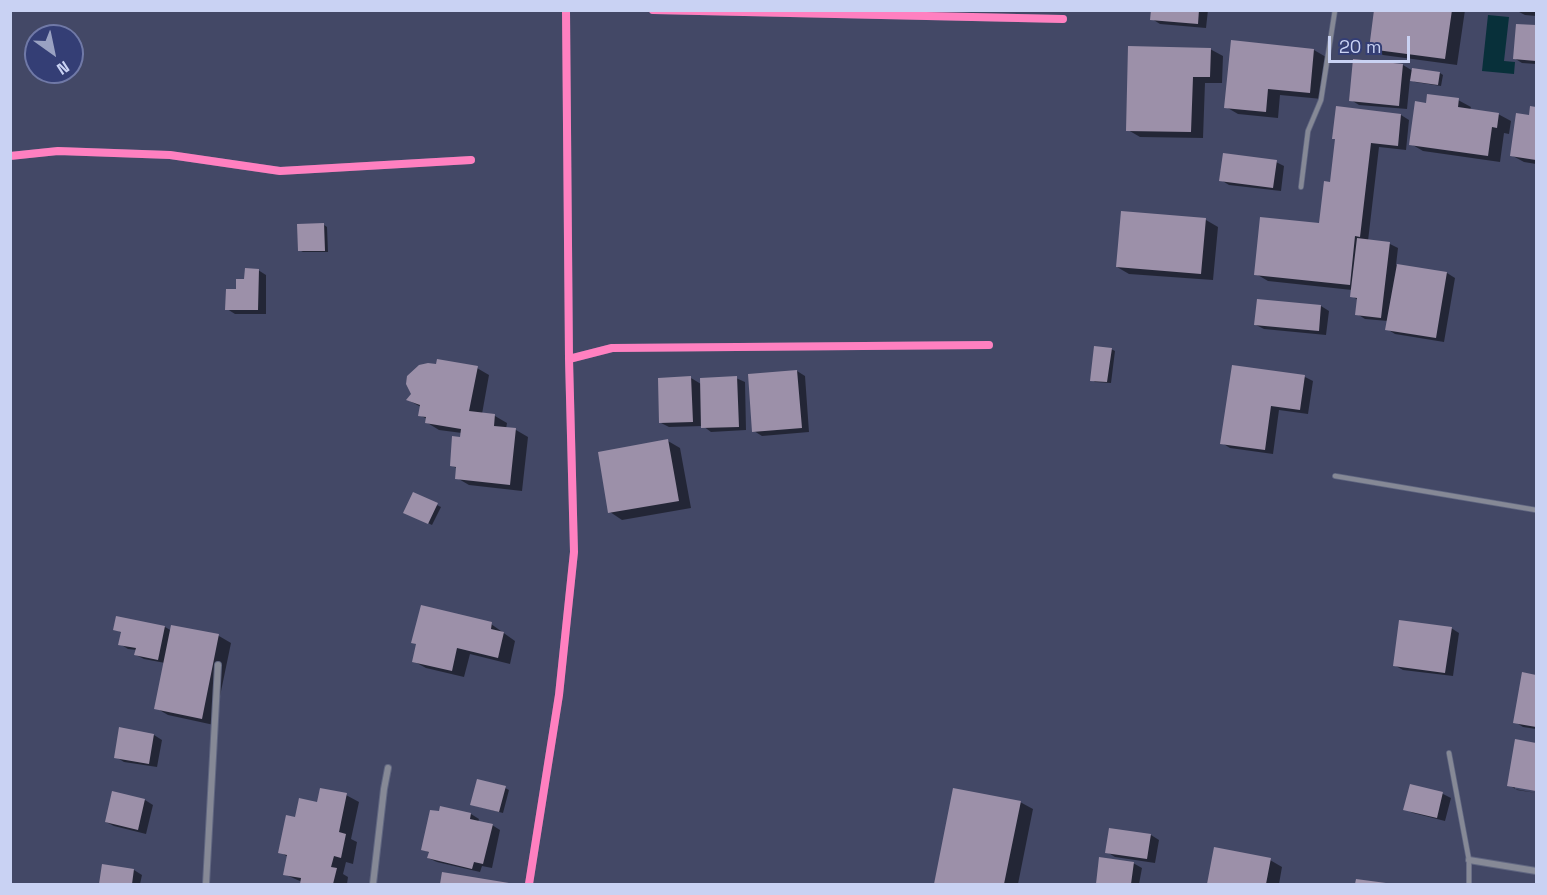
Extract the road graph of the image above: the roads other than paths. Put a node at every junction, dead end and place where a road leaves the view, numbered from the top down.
1 (566, 10) edge
2 (653, 10) edge
3 (1335, 10) edge
4 (1064, 19) dead end
5 (10, 156) edge
6 (471, 159) dead end
7 (1300, 187) dead end
8 (989, 345) dead end
9 (569, 359) junction
10 (1335, 476) dead end
11 (1536, 510) edge
12 (218, 665) dead end
13 (1449, 753) dead end
14 (388, 768) dead end
15 (1469, 860) junction
16 (1536, 871) edge
17 (206, 885) edge
18 (373, 885) edge
19 (529, 885) edge
20 (1469, 885) edge

1 - 9 street
2 - 4 street
3 - 7 lane
5 - 6 street
8 - 9 street
9 - 19 street
10 - 11 lane
12 - 17 street
13 - 15 lane
14 - 18 street
15 - 16 street
15 - 20 lane

